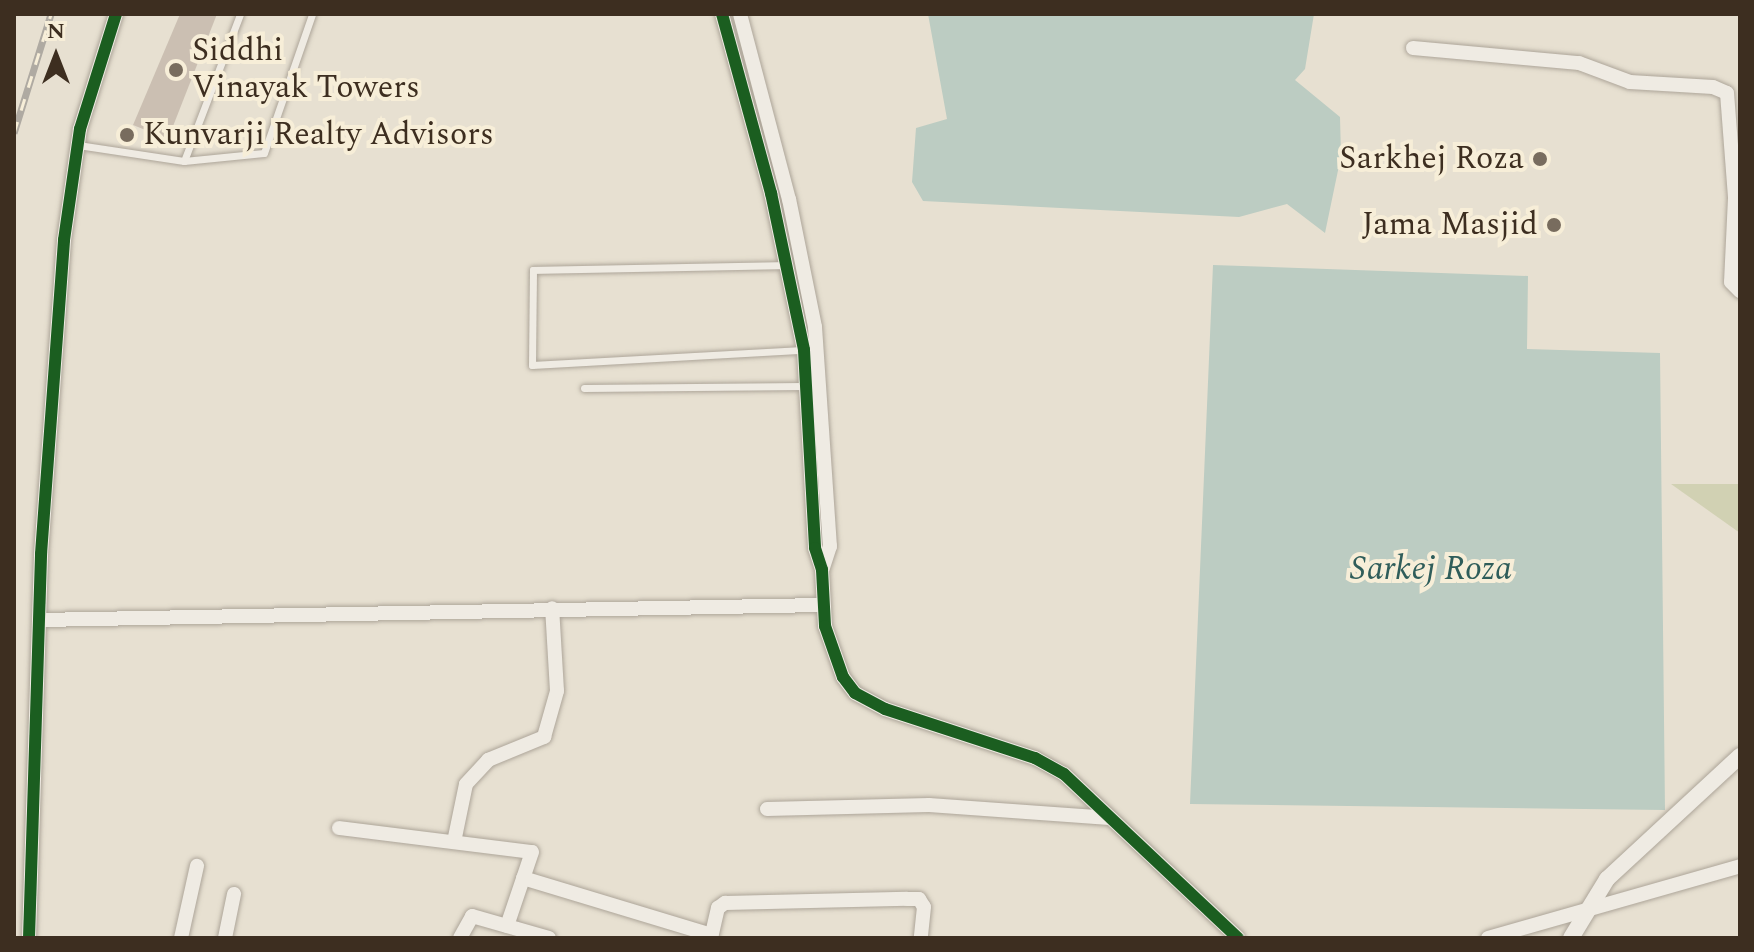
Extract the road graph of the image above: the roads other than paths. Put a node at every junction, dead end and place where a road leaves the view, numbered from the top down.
1 (116, 14) edge
2 (240, 14) edge
3 (312, 14) edge
4 (742, 19) edge
5 (725, 21) edge
6 (1413, 48) dead end
7 (78, 145) junction
8 (184, 161) junction
9 (787, 190) junction
10 (771, 193) junction
11 (788, 265) junction
12 (1740, 291) edge
13 (811, 350) junction
14 (807, 386) junction
15 (584, 388) dead end
16 (819, 472) junction
17 (822, 605) junction
18 (552, 608) junction
19 (40, 620) junction
20 (1740, 756) edge
21 (767, 809) dead end
22 (1110, 818) junction
23 (339, 828) dead end
24 (454, 842) junction
25 (197, 866) dead end
26 (1740, 866) edge
27 (523, 878) junction
28 (234, 894) dead end
29 (1582, 913) junction
30 (507, 926) junction
31 (711, 937) edge
32 (29, 938) edge
33 (181, 938) edge
34 (225, 938) edge
35 (460, 938) edge
36 (549, 938) edge
37 (921, 938) edge
38 (1238, 938) edge
39 (1488, 938) edge
40 (1571, 938) edge

1 - 7 street
2 - 8 lane
3 - 8 lane
4 - 5 street
4 - 9 street
5 - 10 street
6 - 12 street
7 - 8 lane
7 - 19 street
9 - 10 street
9 - 13 street
10 - 11 street
11 - 13 street
11 - 13 lane
13 - 14 street
13 - 16 street
14 - 15 lane
14 - 16 street
16 - 17 street
17 - 18 street
17 - 22 street
18 - 19 street
18 - 24 street
19 - 32 street
20 - 29 street
21 - 22 street
22 - 38 street
23 - 24 street
24 - 27 street
25 - 33 street
26 - 29 street
27 - 30 street
27 - 31 street
28 - 34 street
29 - 39 street
29 - 40 street
30 - 35 street
30 - 36 street
31 - 37 street

